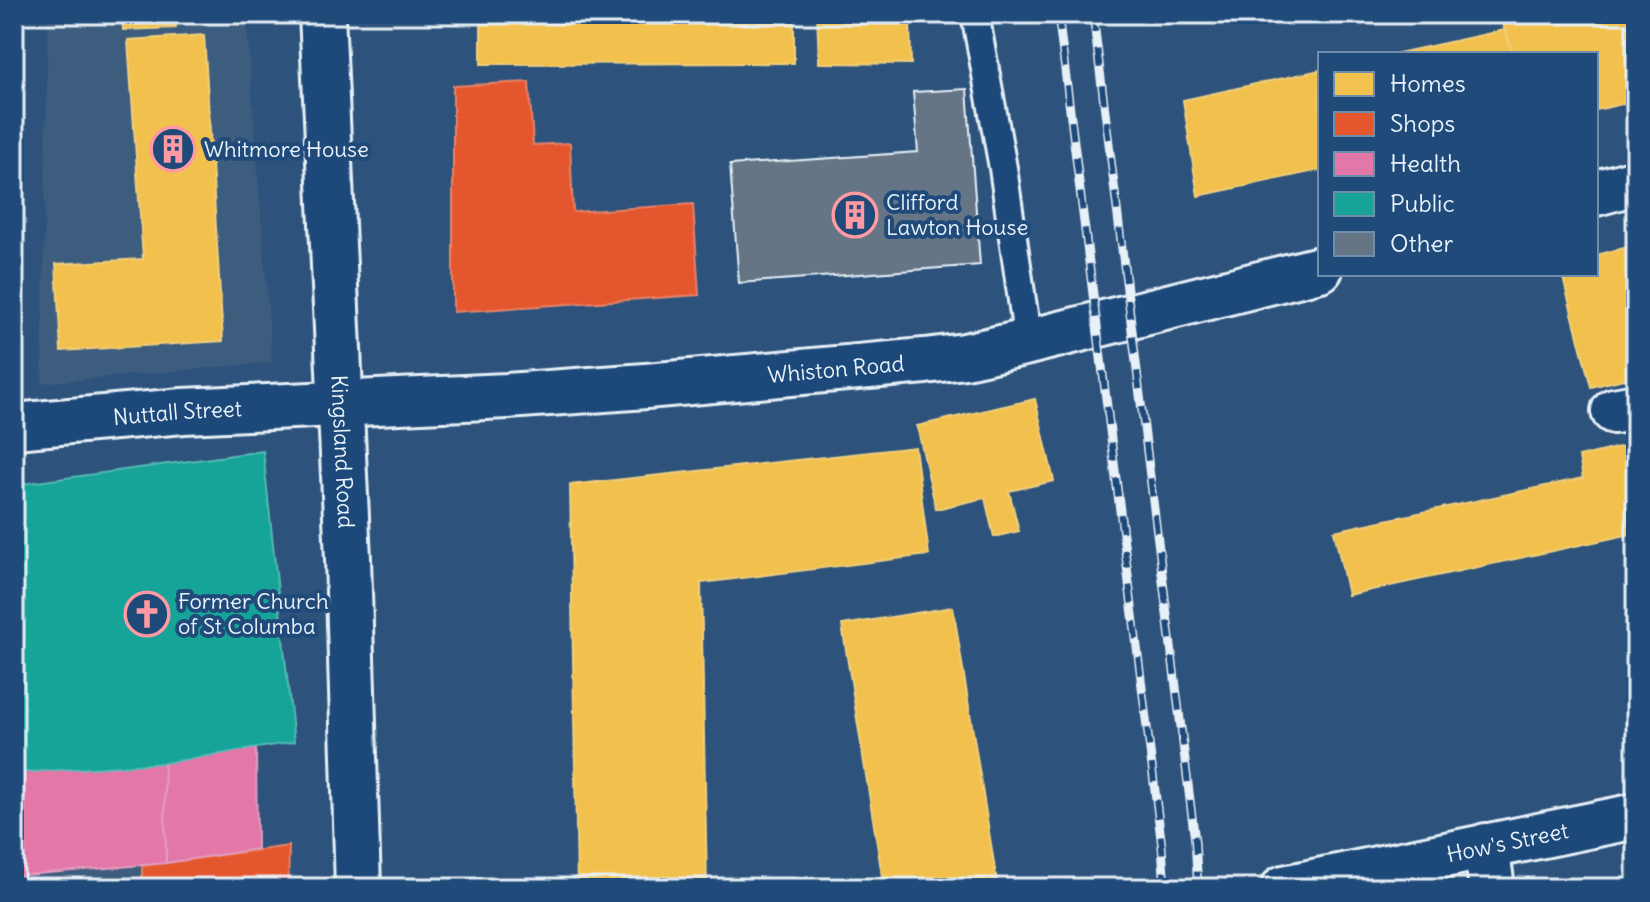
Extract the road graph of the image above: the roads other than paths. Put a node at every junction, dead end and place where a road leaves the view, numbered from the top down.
1 (322, 14) edge
2 (975, 14) edge
3 (1636, 182) edge
4 (1598, 192) edge
5 (1318, 270) edge
6 (1028, 342) junction
7 (340, 403) junction
8 (14, 426) edge
9 (1636, 816) edge
10 (1489, 867) edge
11 (358, 888) edge
12 (1284, 888) edge

1 - 7 main road, Kingsland Road
2 - 6 lane
3 - 4 main road
5 - 6 main road, Whiston Road
6 - 7 main road, Whiston Road
7 - 8 main road, Nuttall Street
7 - 11 main road, Kingsland Road
9 - 10 main road, How's Street
10 - 12 main road, How's Street

